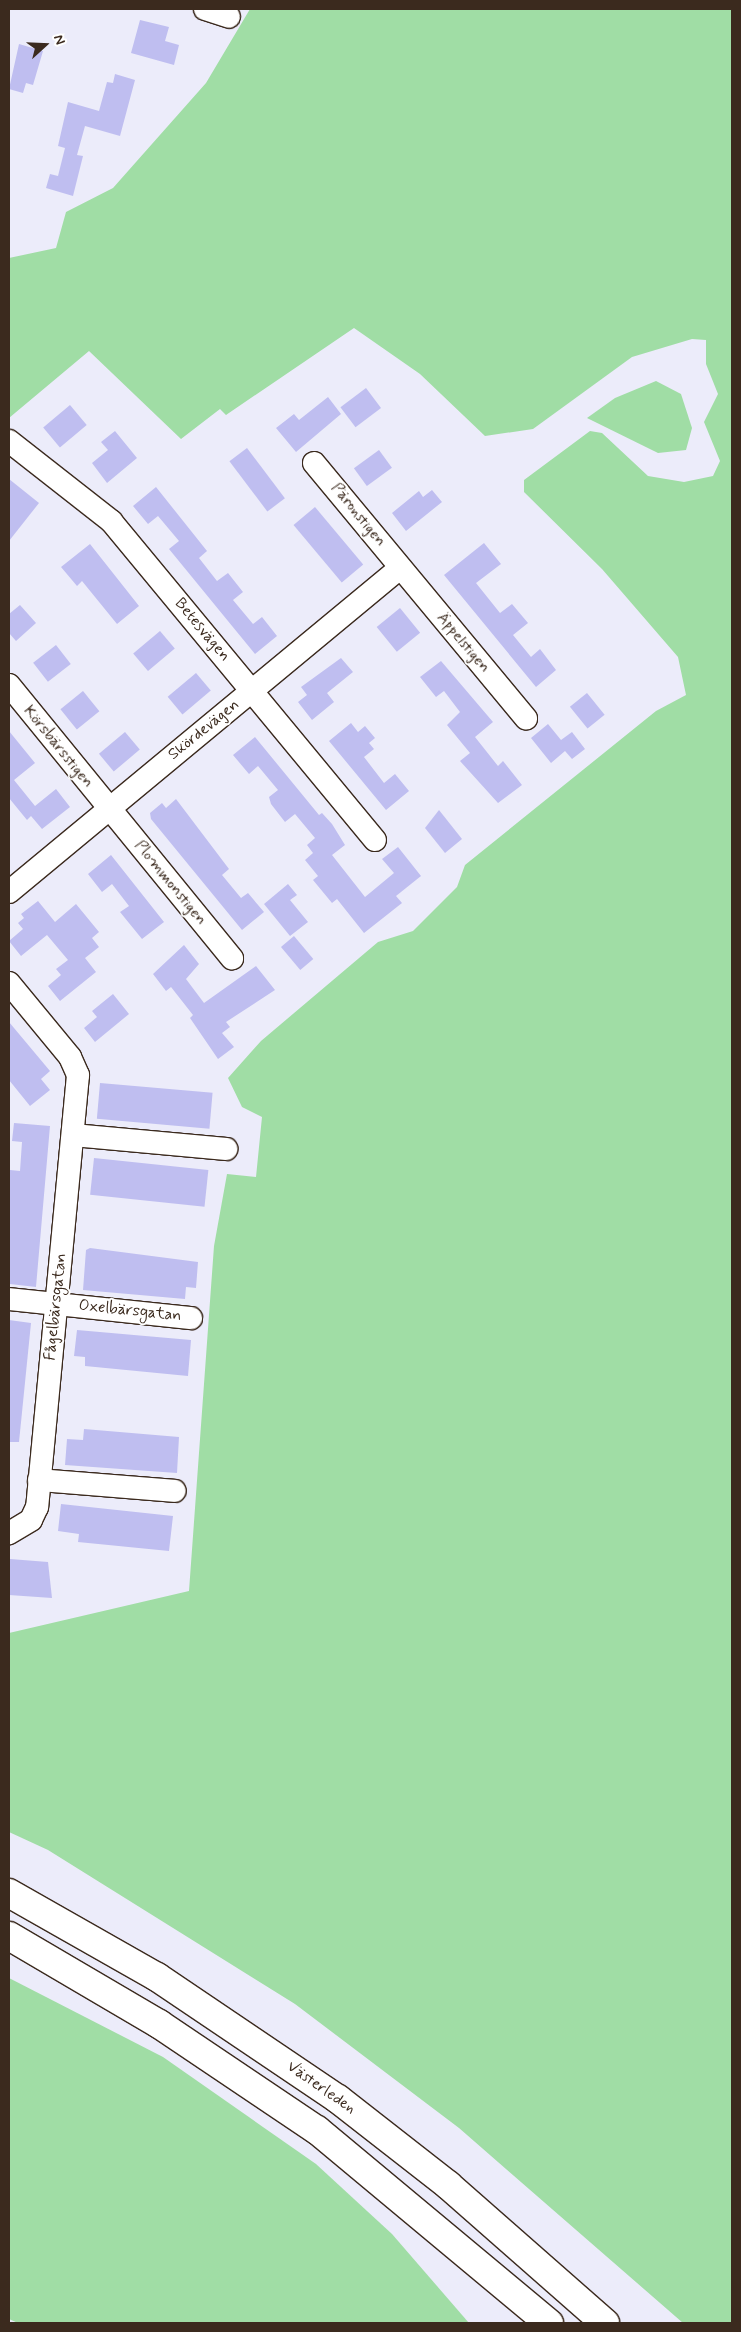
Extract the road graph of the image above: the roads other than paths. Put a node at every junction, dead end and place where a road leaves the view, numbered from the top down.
1 (205, 9) edge
2 (229, 17) dead end
3 (9, 442) edge
4 (314, 462) dead end
5 (400, 568) junction
6 (9, 685) edge
7 (252, 691) junction
8 (526, 718) dead end
9 (107, 809) junction
10 (375, 840) dead end
11 (9, 892) edge
12 (232, 958) dead end
13 (9, 983) edge
14 (74, 1135) junction
15 (226, 1149) dead end
16 (9, 1298) edge
17 (57, 1303) junction
18 (191, 1318) dead end
19 (40, 1480) junction
20 (175, 1491) dead end
21 (9, 1533) edge
22 (9, 1892) edge
23 (9, 1936) edge
24 (549, 2323) edge
25 (606, 2323) edge

1 - 2 street
3 - 7 street, Betesvägen
4 - 5 street, Päronstigen
5 - 7 street, Skördevägen
5 - 8 street, Äppelstigen
6 - 9 street, Körsbärsstigen
7 - 9 street, Skördevägen
7 - 10 street, Betesvägen
9 - 11 street, Skördevägen
9 - 12 street, Plommonstigen
13 - 14 street, Fågelbärsgatan
14 - 15 street
14 - 17 street, Fågelbärsgatan
16 - 17 street, Oxelbärsgatan
17 - 18 street, Oxelbärsgatan
17 - 19 street, Fågelbärsgatan
19 - 20 street
19 - 21 street, Fågelbärsgatan
22 - 25 highway, Västerleden
23 - 24 highway

